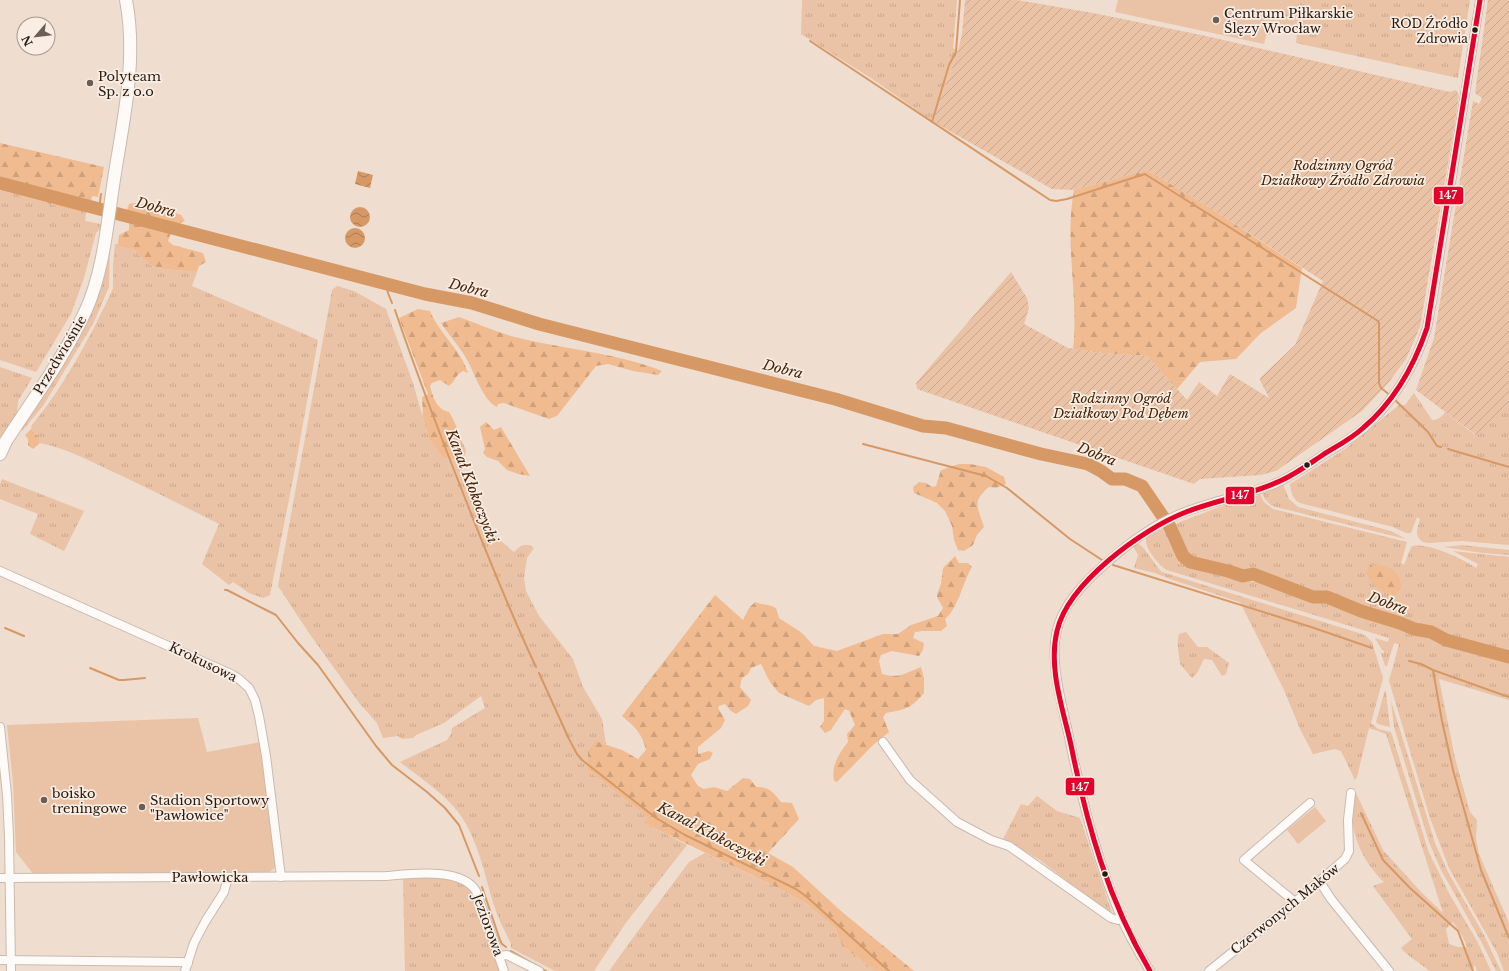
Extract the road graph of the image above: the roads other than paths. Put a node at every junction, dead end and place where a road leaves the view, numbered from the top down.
1 (126, 0) edge
2 (1480, 0) edge
3 (0, 454) edge
4 (0, 571) edge
5 (0, 727) edge
6 (882, 742) dead end
7 (1351, 793) dead end
8 (1310, 803) dead end
9 (420, 874) joint
10 (228, 877) junction
11 (281, 877) junction
12 (0, 878) edge
13 (9, 879) junction
14 (1320, 882) junction
15 (1295, 902) junction
16 (1122, 918) junction
17 (499, 956) junction
18 (0, 960) edge
19 (11, 960) junction
20 (186, 967) edge
21 (11, 971) edge
22 (504, 971) edge
23 (539, 971) edge
24 (1150, 971) edge
25 (1209, 971) edge
26 (1389, 971) edge

1 - 3 street, Przedwiośnie
2 - 16 street
4 - 11 street, Krokusowa
5 - 13 street
6 - 16 street
7 - 14 street, Czerwonych Maków
8 - 15 street
9 - 11 street, Pawłowicka
9 - 17 street, Jeziorowa
10 - 11 street, Pawłowicka
10 - 13 street, Pawłowicka
10 - 20 street
12 - 13 street, Pawłowicka
13 - 19 street
14 - 15 street, Czerwonych Maków
14 - 26 street
15 - 25 street, Czerwonych Maków
16 - 24 street
17 - 22 street, Jeziorowa
17 - 23 street
18 - 19 street
19 - 20 street
19 - 21 street

